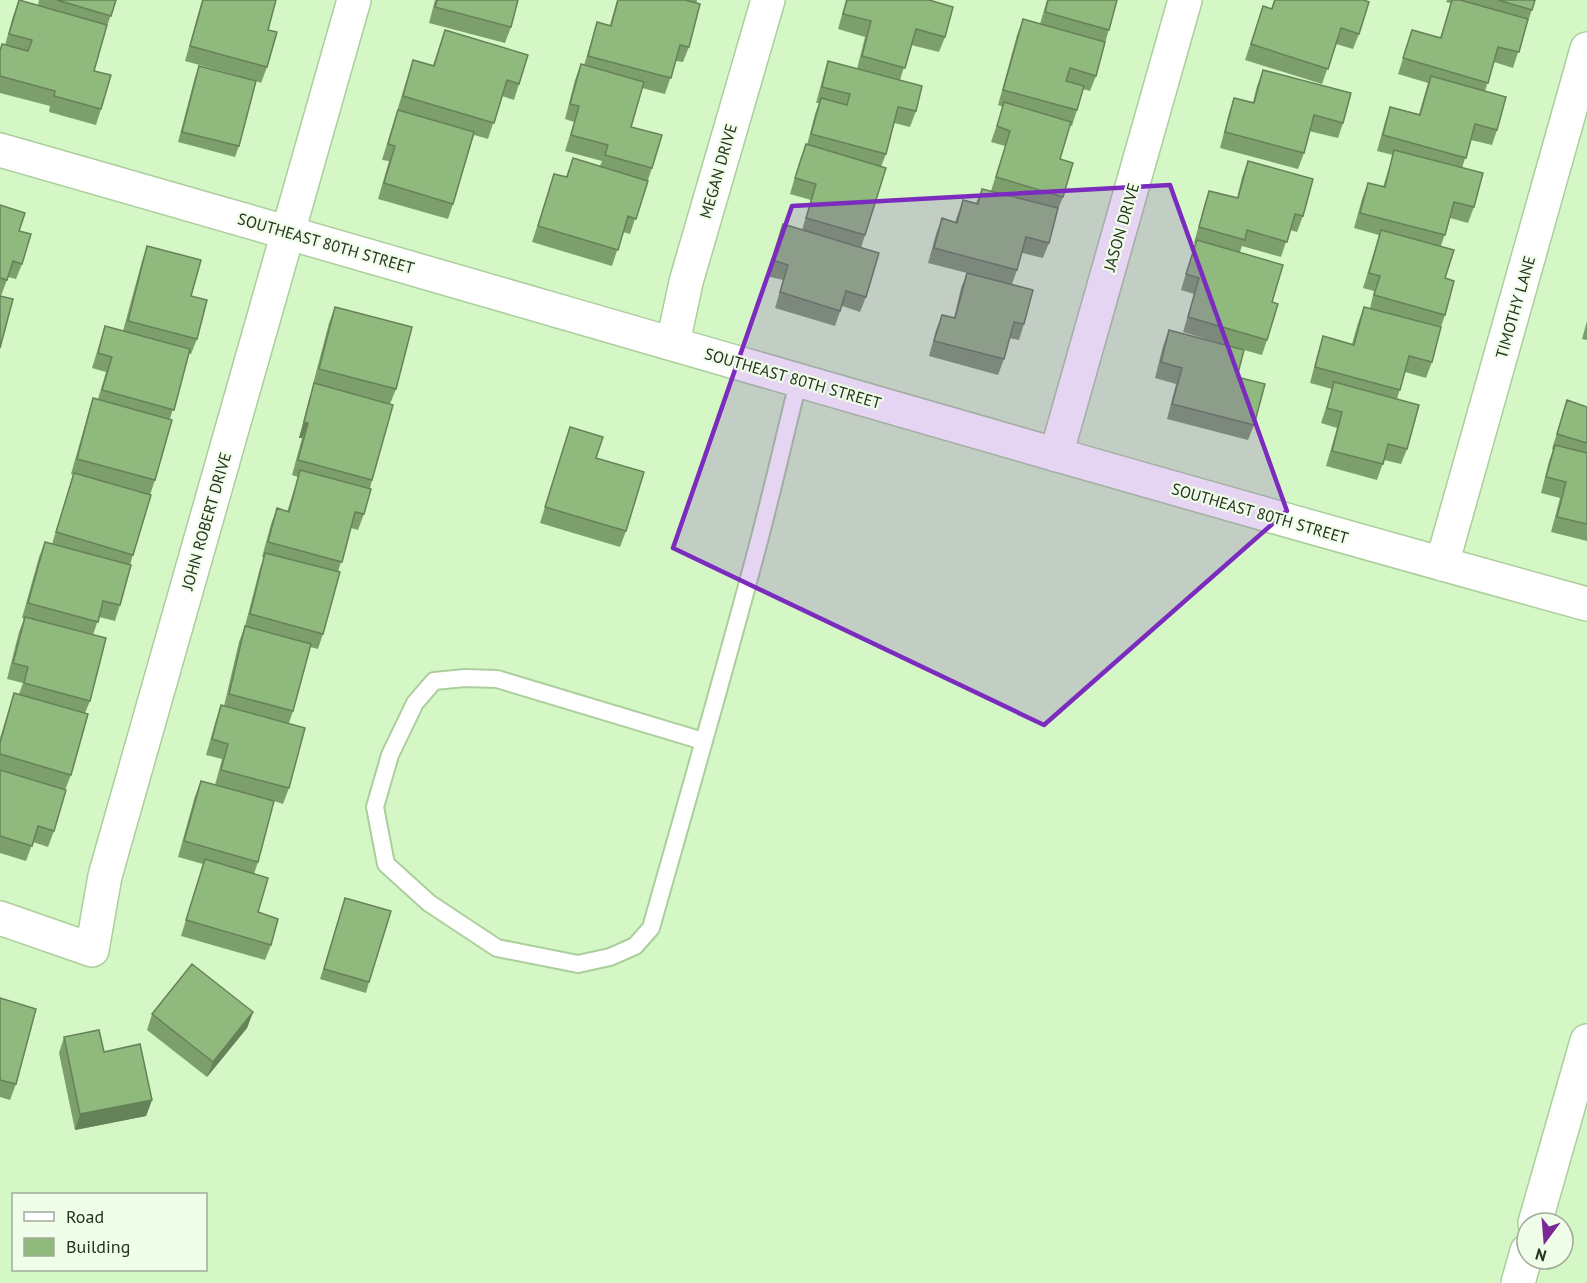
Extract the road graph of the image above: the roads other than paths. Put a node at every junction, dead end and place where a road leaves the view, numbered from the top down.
1 (354, 0) edge
2 (768, 0) edge
3 (1185, 0) edge
4 (1587, 49) edge
5 (0, 150) edge
6 (288, 232) junction
7 (673, 343) junction
8 (799, 379) junction
9 (1056, 454) junction
10 (1443, 564) junction
11 (1587, 604) edge
12 (703, 741) junction
13 (0, 918) edge
14 (1587, 1041) edge
15 (1538, 1211) edge

1 - 6 street, JOHN ROBERT DRIVE
2 - 7 street, MEGAN DRIVE
3 - 9 street, JASON DRIVE
4 - 10 street, TIMOTHY LANE
5 - 6 street, SOUTHEAST 80TH STREET
6 - 7 street, SOUTHEAST 80TH STREET
6 - 13 street, JOHN ROBERT DRIVE
7 - 8 street, SOUTHEAST 80TH STREET
8 - 9 street, SOUTHEAST 80TH STREET
8 - 12 lane
9 - 10 street, SOUTHEAST 80TH STREET
10 - 11 street, SOUTHEAST 80TH STREET
12 - 12 lane
14 - 15 street

